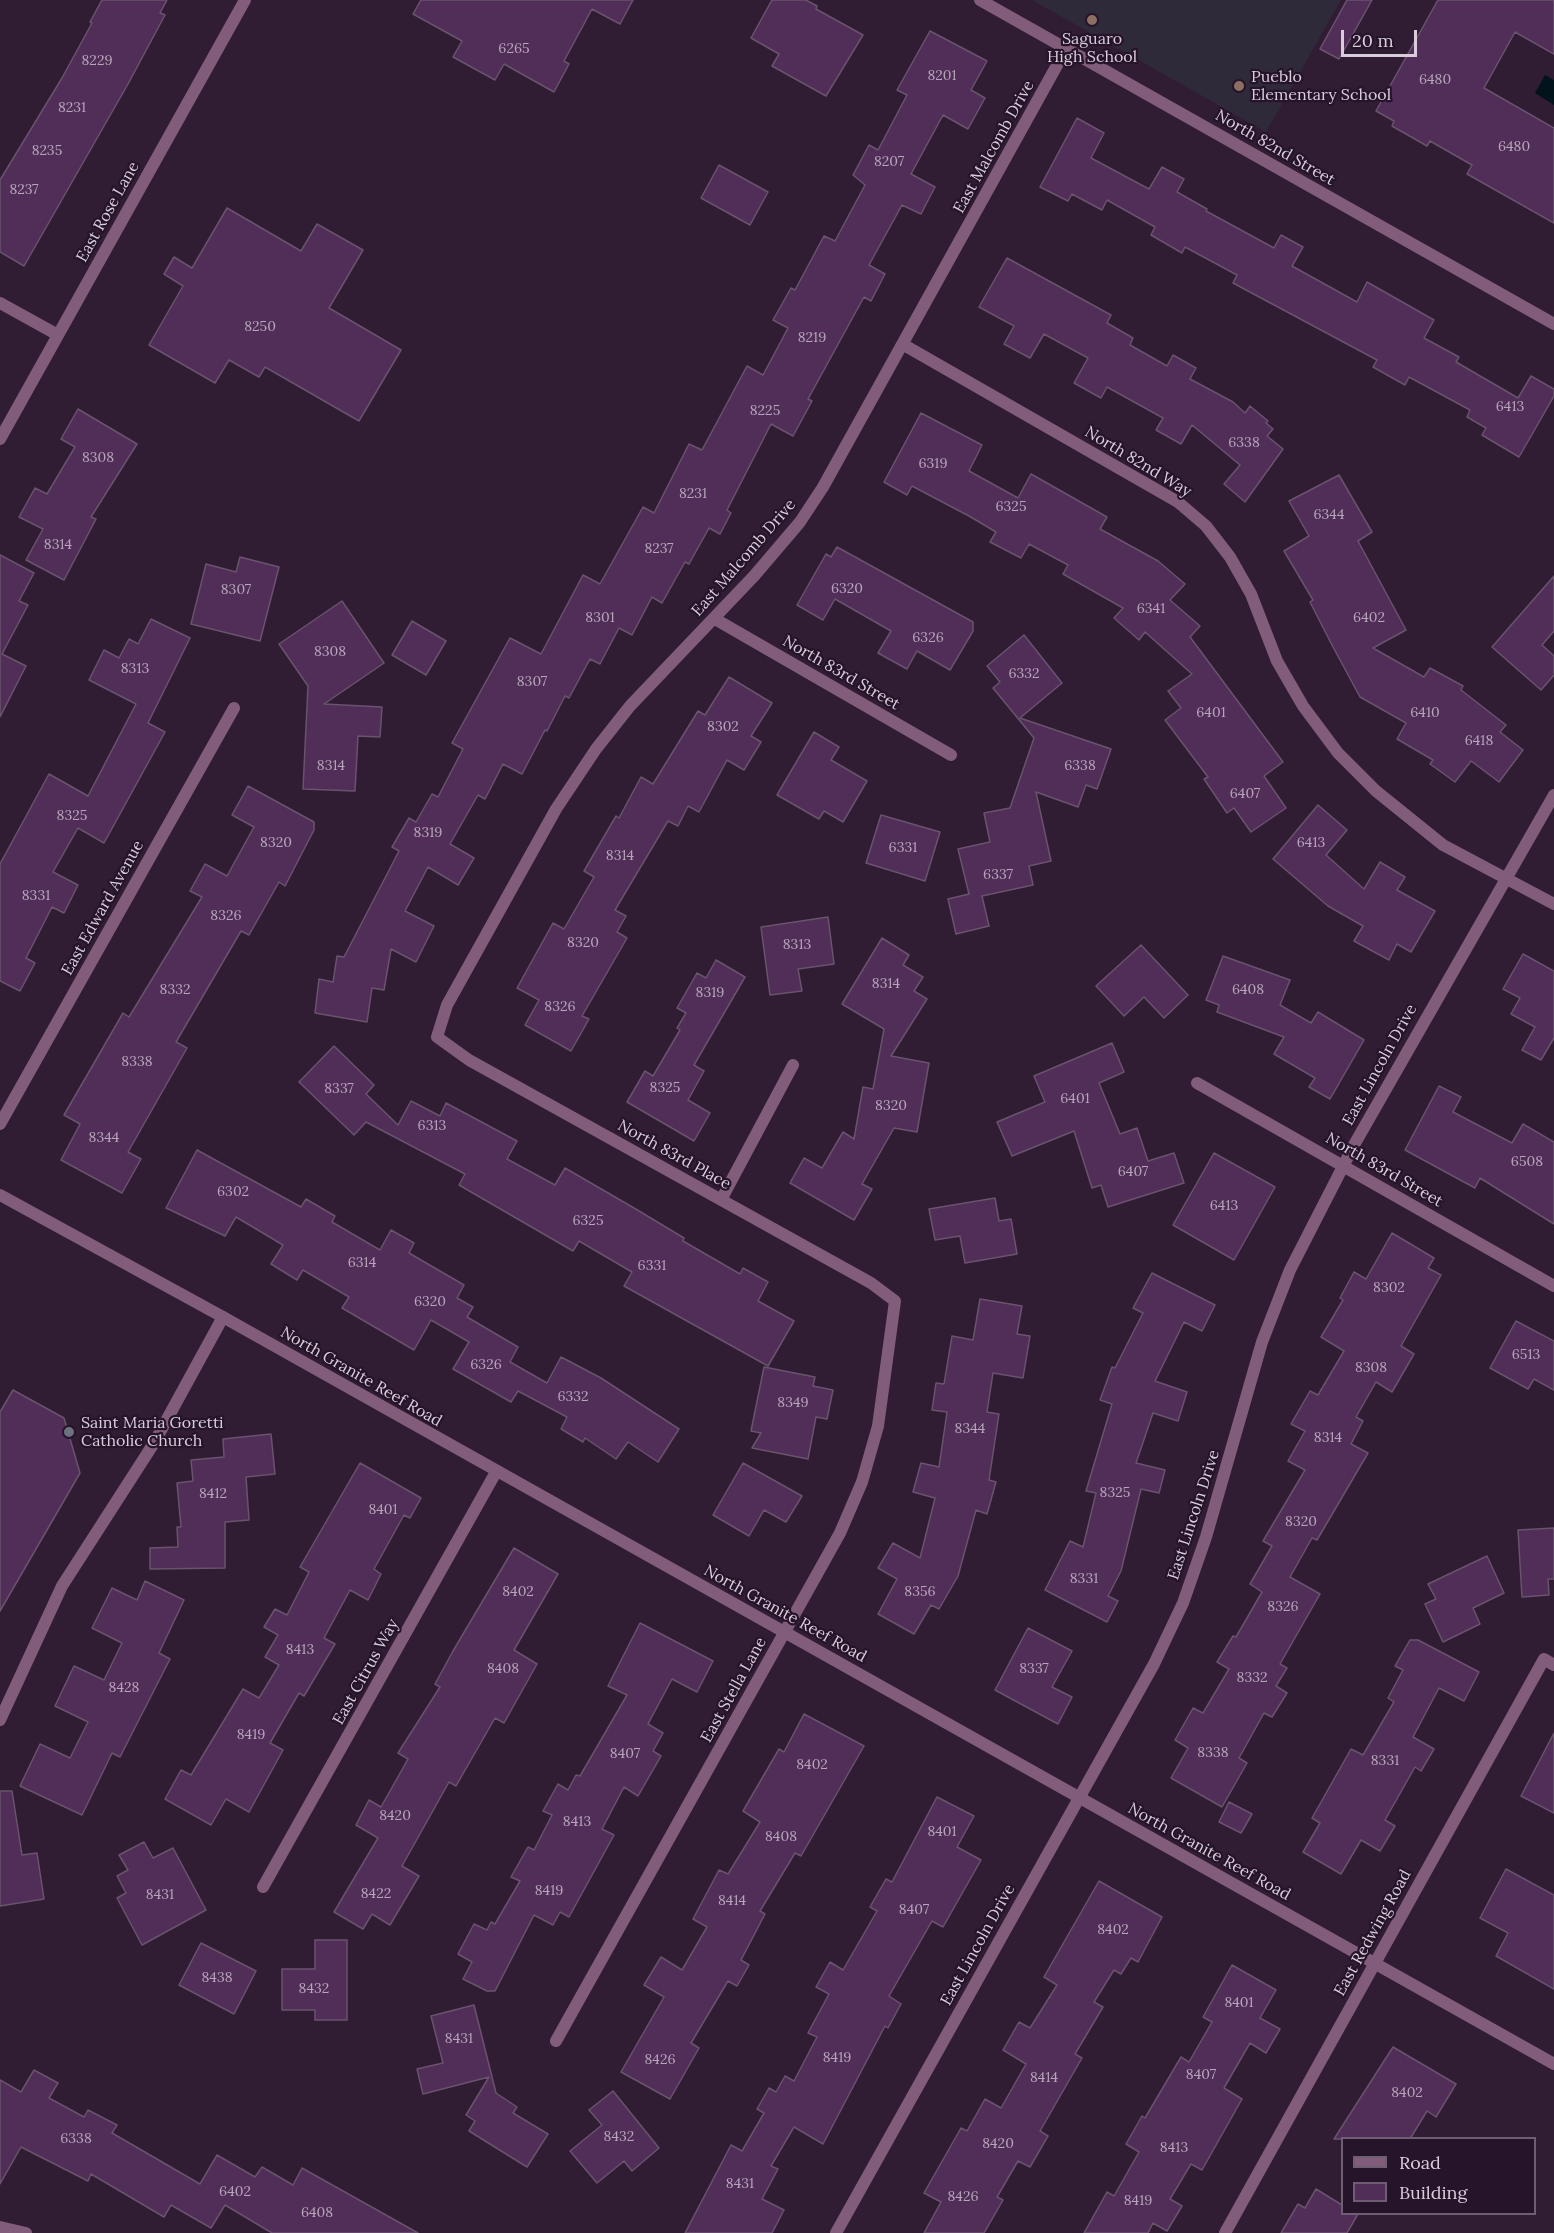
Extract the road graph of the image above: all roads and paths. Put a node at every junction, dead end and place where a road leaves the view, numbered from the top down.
1 (245, 0) edge
2 (980, 0) edge
3 (1066, 49) junction
4 (0, 303) edge
5 (1554, 324) edge
6 (58, 335) junction
7 (904, 345) junction
8 (0, 439) edge
9 (716, 619) junction
10 (234, 708) dead end
11 (951, 755) dead end
12 (1554, 795) edge
13 (1506, 878) junction
14 (1554, 904) edge
15 (437, 1037) joint
16 (793, 1065) dead end
17 (1197, 1083) dead end
18 (0, 1124) edge
19 (1343, 1166) junction
20 (0, 1195) edge
21 (721, 1200) junction
22 (1554, 1286) edge
23 (895, 1301) joint
24 (223, 1317) junction
25 (496, 1472) junction
26 (785, 1633) junction
27 (1554, 1665) edge
28 (0, 1720) edge
29 (1080, 1798) junction
30 (263, 1887) dead end
31 (1376, 1963) junction
32 (556, 2042) dead end
33 (1554, 2064) edge
34 (0, 2227) edge
35 (26, 2233) edge
36 (836, 2233) edge
37 (1224, 2233) edge

1 - 6 street, East Rose Lane
2 - 3 street, North 82nd Street
3 - 5 street, North 82nd Street
3 - 7 street, East Malcomb Drive
4 - 6 street
6 - 8 street, East Rose Lane
7 - 9 street, East Malcomb Drive
7 - 13 street, North 82nd Way
9 - 11 street, North 83rd Street
9 - 15 street, East Malcomb Drive
10 - 18 street, East Edward Avenue
12 - 13 street, East Lincoln Drive
13 - 14 street, North 82nd Way
13 - 19 street, East Lincoln Drive
15 - 21 street, North 83rd Place
16 - 21 street
17 - 19 street, North 83rd Street
19 - 22 street, North 83rd Street
19 - 29 street, East Lincoln Drive
20 - 24 street, North Granite Reef Road
21 - 23 street, North 83rd Place
23 - 26 street, East Stella Lane
24 - 25 street, North Granite Reef Road
24 - 28 street
25 - 26 street, North Granite Reef Road
25 - 30 street, East Citrus Way
26 - 29 street, North Granite Reef Road
26 - 32 street, East Stella Lane
27 - 31 street, East Redwing Road
29 - 31 street, North Granite Reef Road
29 - 36 street, East Lincoln Drive
31 - 33 street, North Granite Reef Road
31 - 37 street, East Redwing Road
34 - 35 street

